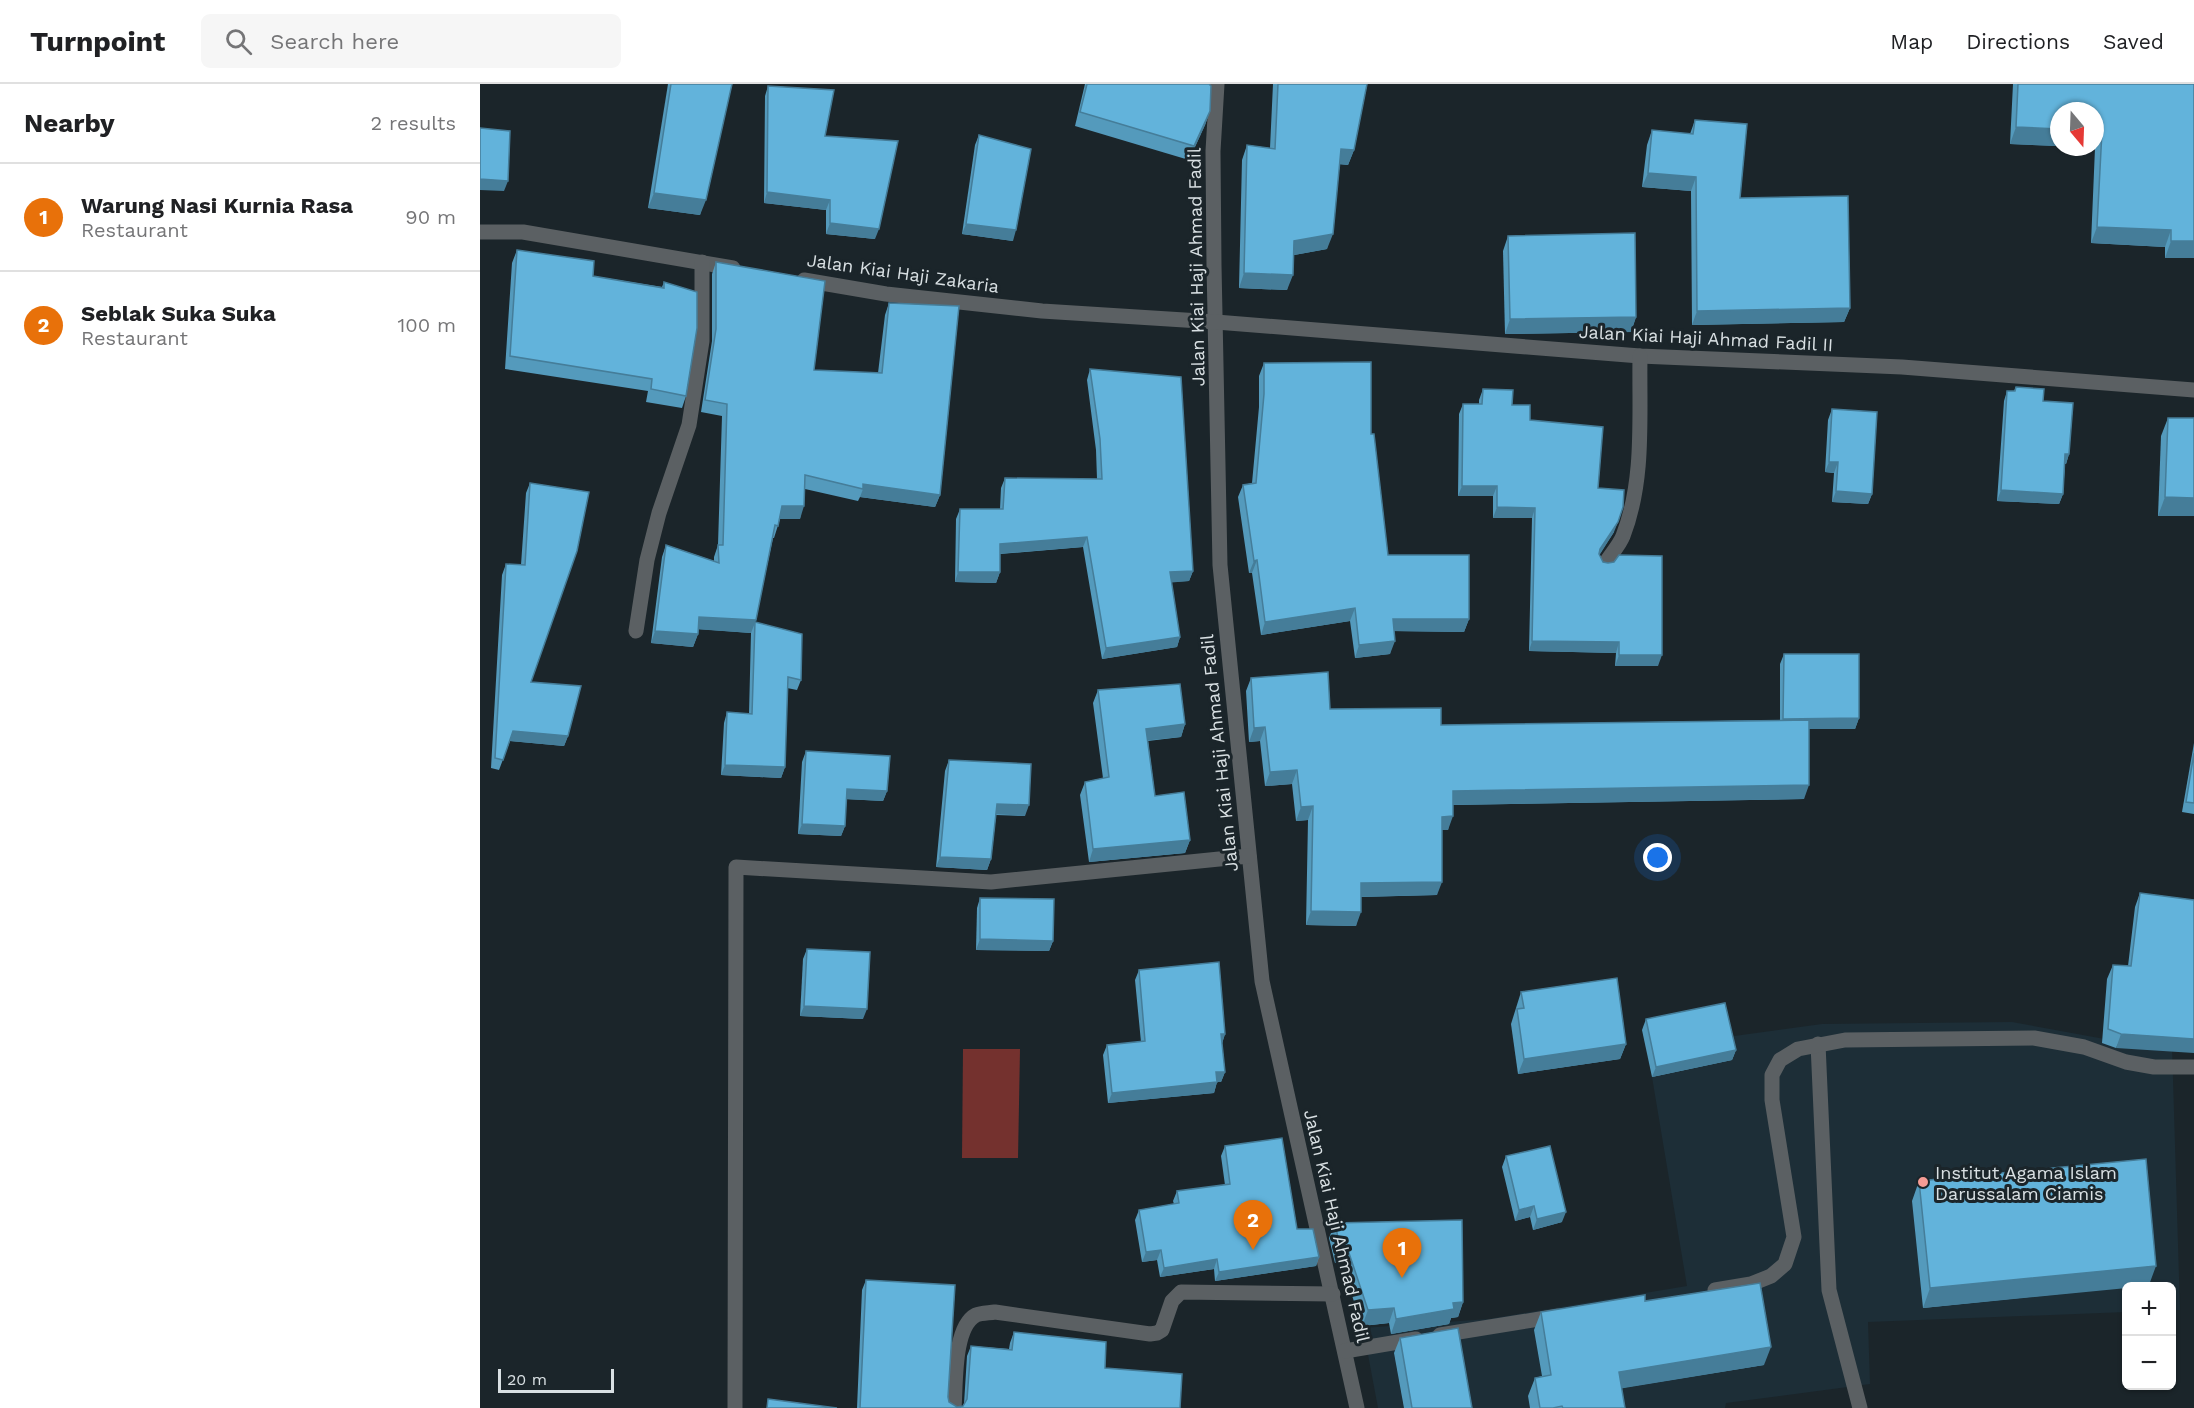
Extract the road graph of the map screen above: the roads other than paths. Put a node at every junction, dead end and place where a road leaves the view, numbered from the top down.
1 (1217, 84) edge
2 (480, 232) edge
3 (702, 262) junction
4 (746, 270) edge
5 (792, 278) edge
6 (1216, 322) junction
7 (1640, 356) junction
8 (2194, 390) edge
9 (1605, 564) edge
10 (636, 631) dead end
11 (1249, 856) junction
12 (1818, 1044) junction
13 (2194, 1068) edge
14 (1696, 1293) edge
15 (1333, 1294) junction
16 (1568, 1314) edge
17 (1345, 1351) junction
18 (735, 1408) edge
19 (954, 1408) edge
20 (1357, 1408) edge
21 (1860, 1408) edge

1 - 6 street, Jalan Kiai Haji Ahmad Fadil
2 - 3 street
3 - 4 street
3 - 10 street
5 - 6 street, Jalan Kiai Haji Zakaria
6 - 7 street, Jalan Kiai Haji Ahmad Fadil II
6 - 11 street, Jalan Kiai Haji Ahmad Fadil
7 - 8 street, Jalan Kiai Haji Ahmad Fadil II
7 - 9 street
11 - 15 street, Jalan Kiai Haji Ahmad Fadil
11 - 18 street
12 - 13 street
12 - 14 street
12 - 21 street
15 - 17 street, Jalan Kiai Haji Ahmad Fadil
15 - 19 street
16 - 17 street
17 - 20 street, Jalan Kiai Haji Ahmad Fadil

